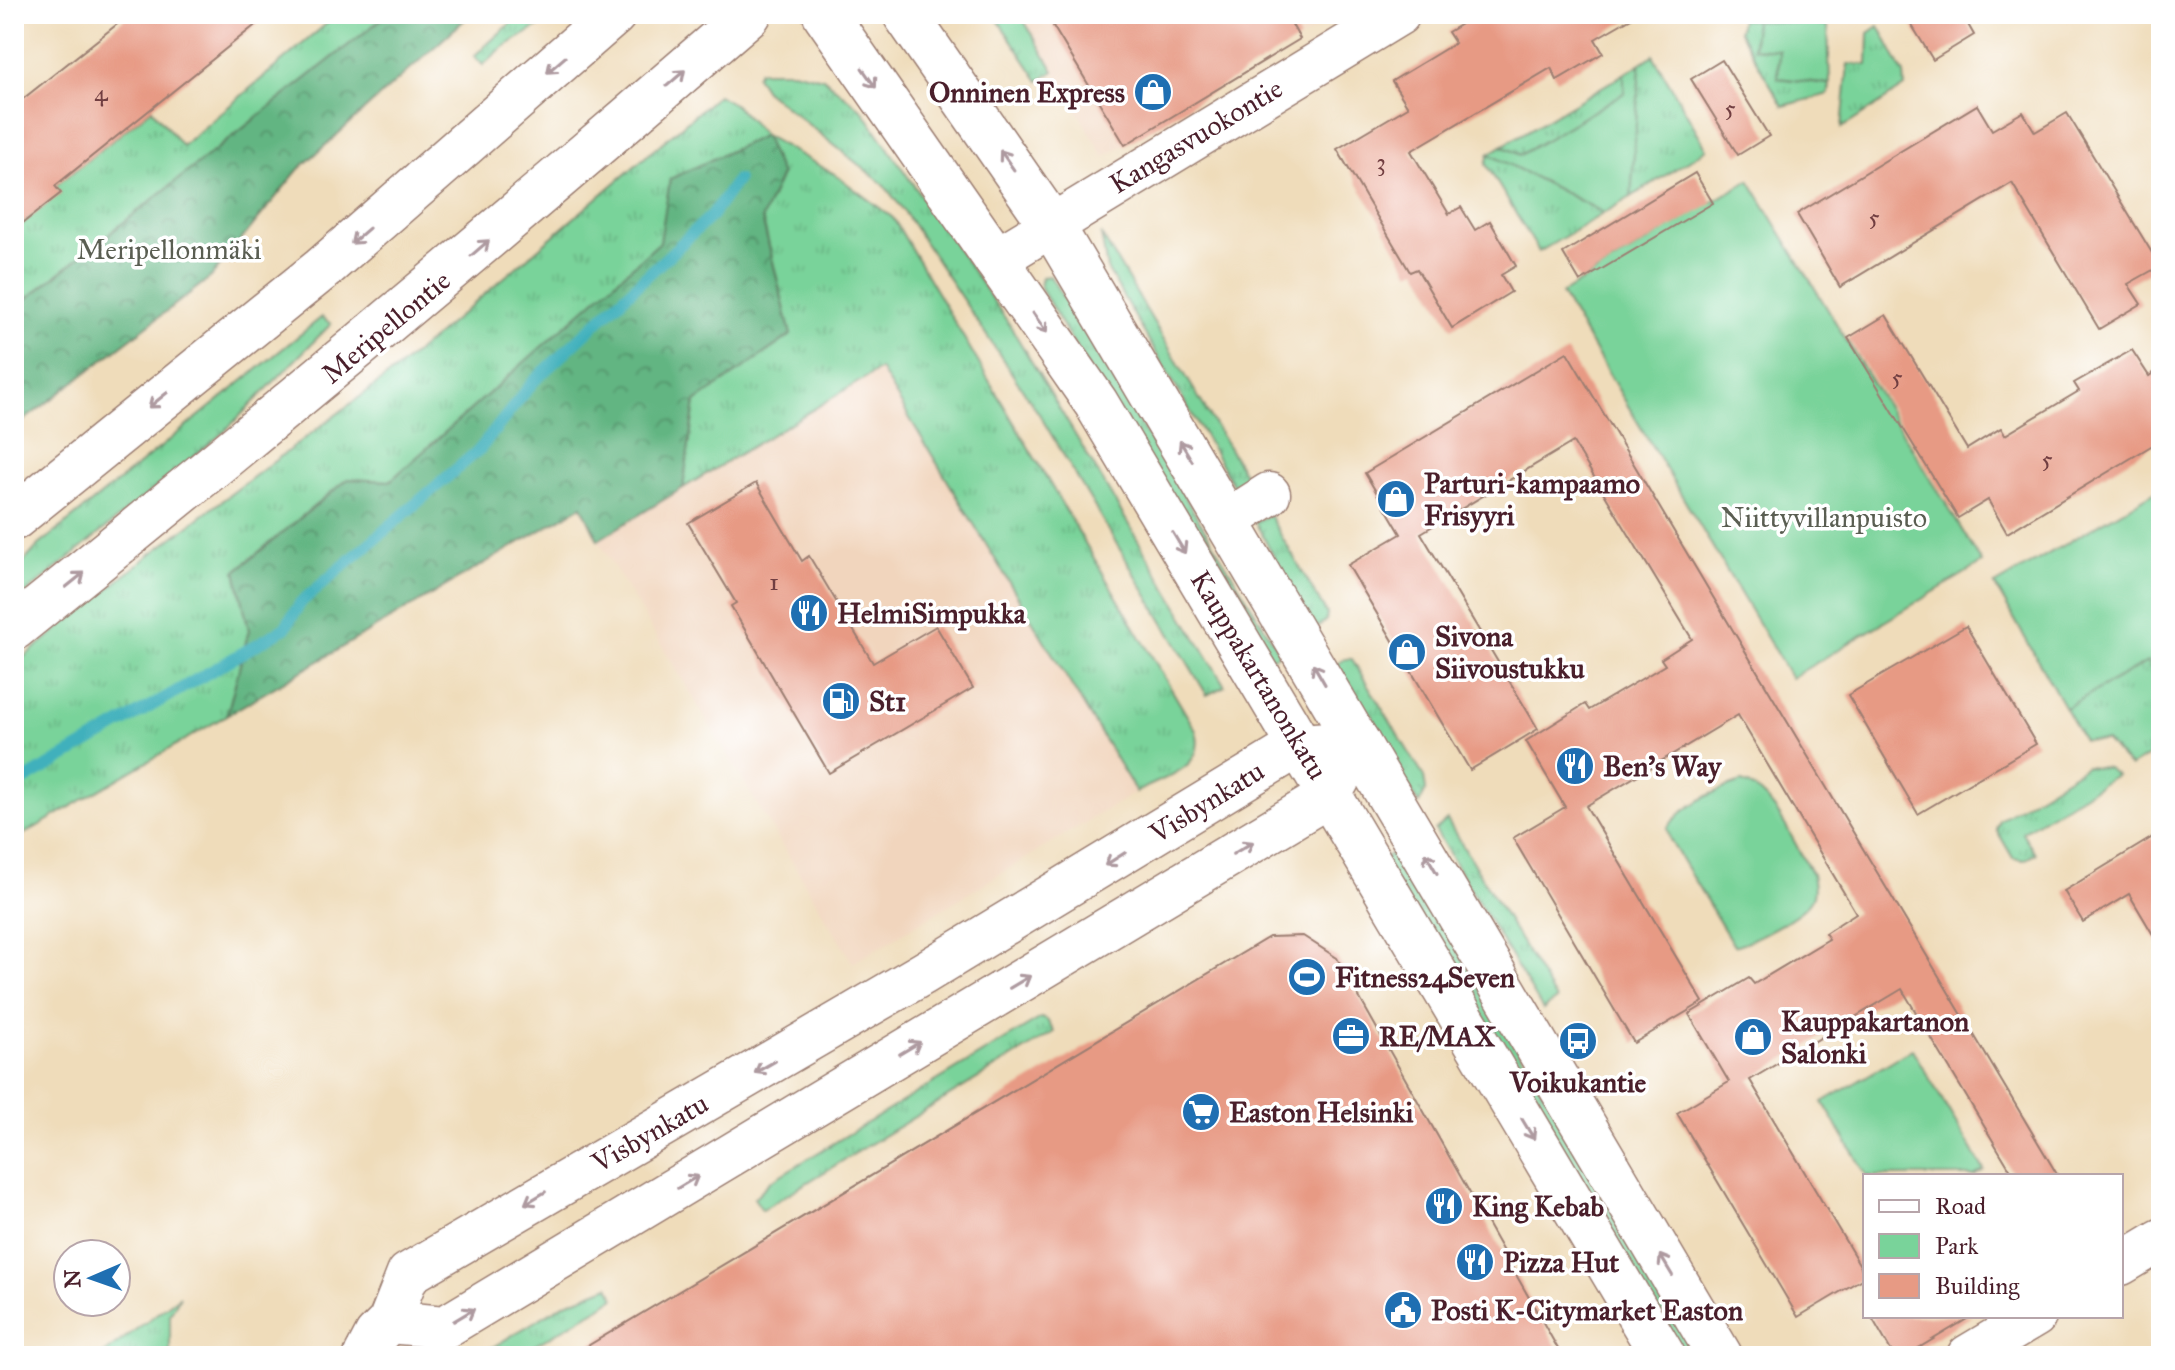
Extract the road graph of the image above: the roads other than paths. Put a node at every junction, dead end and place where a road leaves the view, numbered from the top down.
1 (614, 14) edge
2 (749, 14) edge
3 (825, 14) edge
4 (905, 14) edge
5 (1399, 14) edge
6 (1051, 224) junction
7 (995, 260) junction
8 (1269, 494) dead end
9 (14, 518) edge
10 (1227, 521) junction
11 (14, 628) edge
12 (1358, 741) junction
13 (1300, 745) junction
14 (1330, 795) junction
15 (2161, 1240) edge
16 (2123, 1263) edge
17 (2032, 1318) edge
18 (389, 1322) junction
19 (365, 1356) edge
20 (1663, 1356) edge
21 (1720, 1356) edge
22 (1968, 1356) edge

1 -> 9 main road
11 -> 2 main road, Meripellontie
3 -> 7 main road, Kauppakartanonkatu
6 -> 4 main road, Kauppakartanonkatu
5 - 6 street, Kangasvuokontie
6 - 7 street, Kangasvuokontie
10 -> 6 main road, Kauppakartanonkatu
7 -> 13 main road, Kauppakartanonkatu
8 - 10 street
12 -> 10 main road, Kauppakartanonkatu
12 - 13 street, Visbynkatu
12 - 14 street
21 -> 12 main road, Kauppakartanonkatu
13 - 14 main road, Kauppakartanonkatu
13 -> 18 street, Visbynkatu
18 -> 14 street, Visbynkatu
14 -> 20 main road, Kauppakartanonkatu
15 - 16 street
17 - 22 street
18 - 19 street, Visbynkatu

